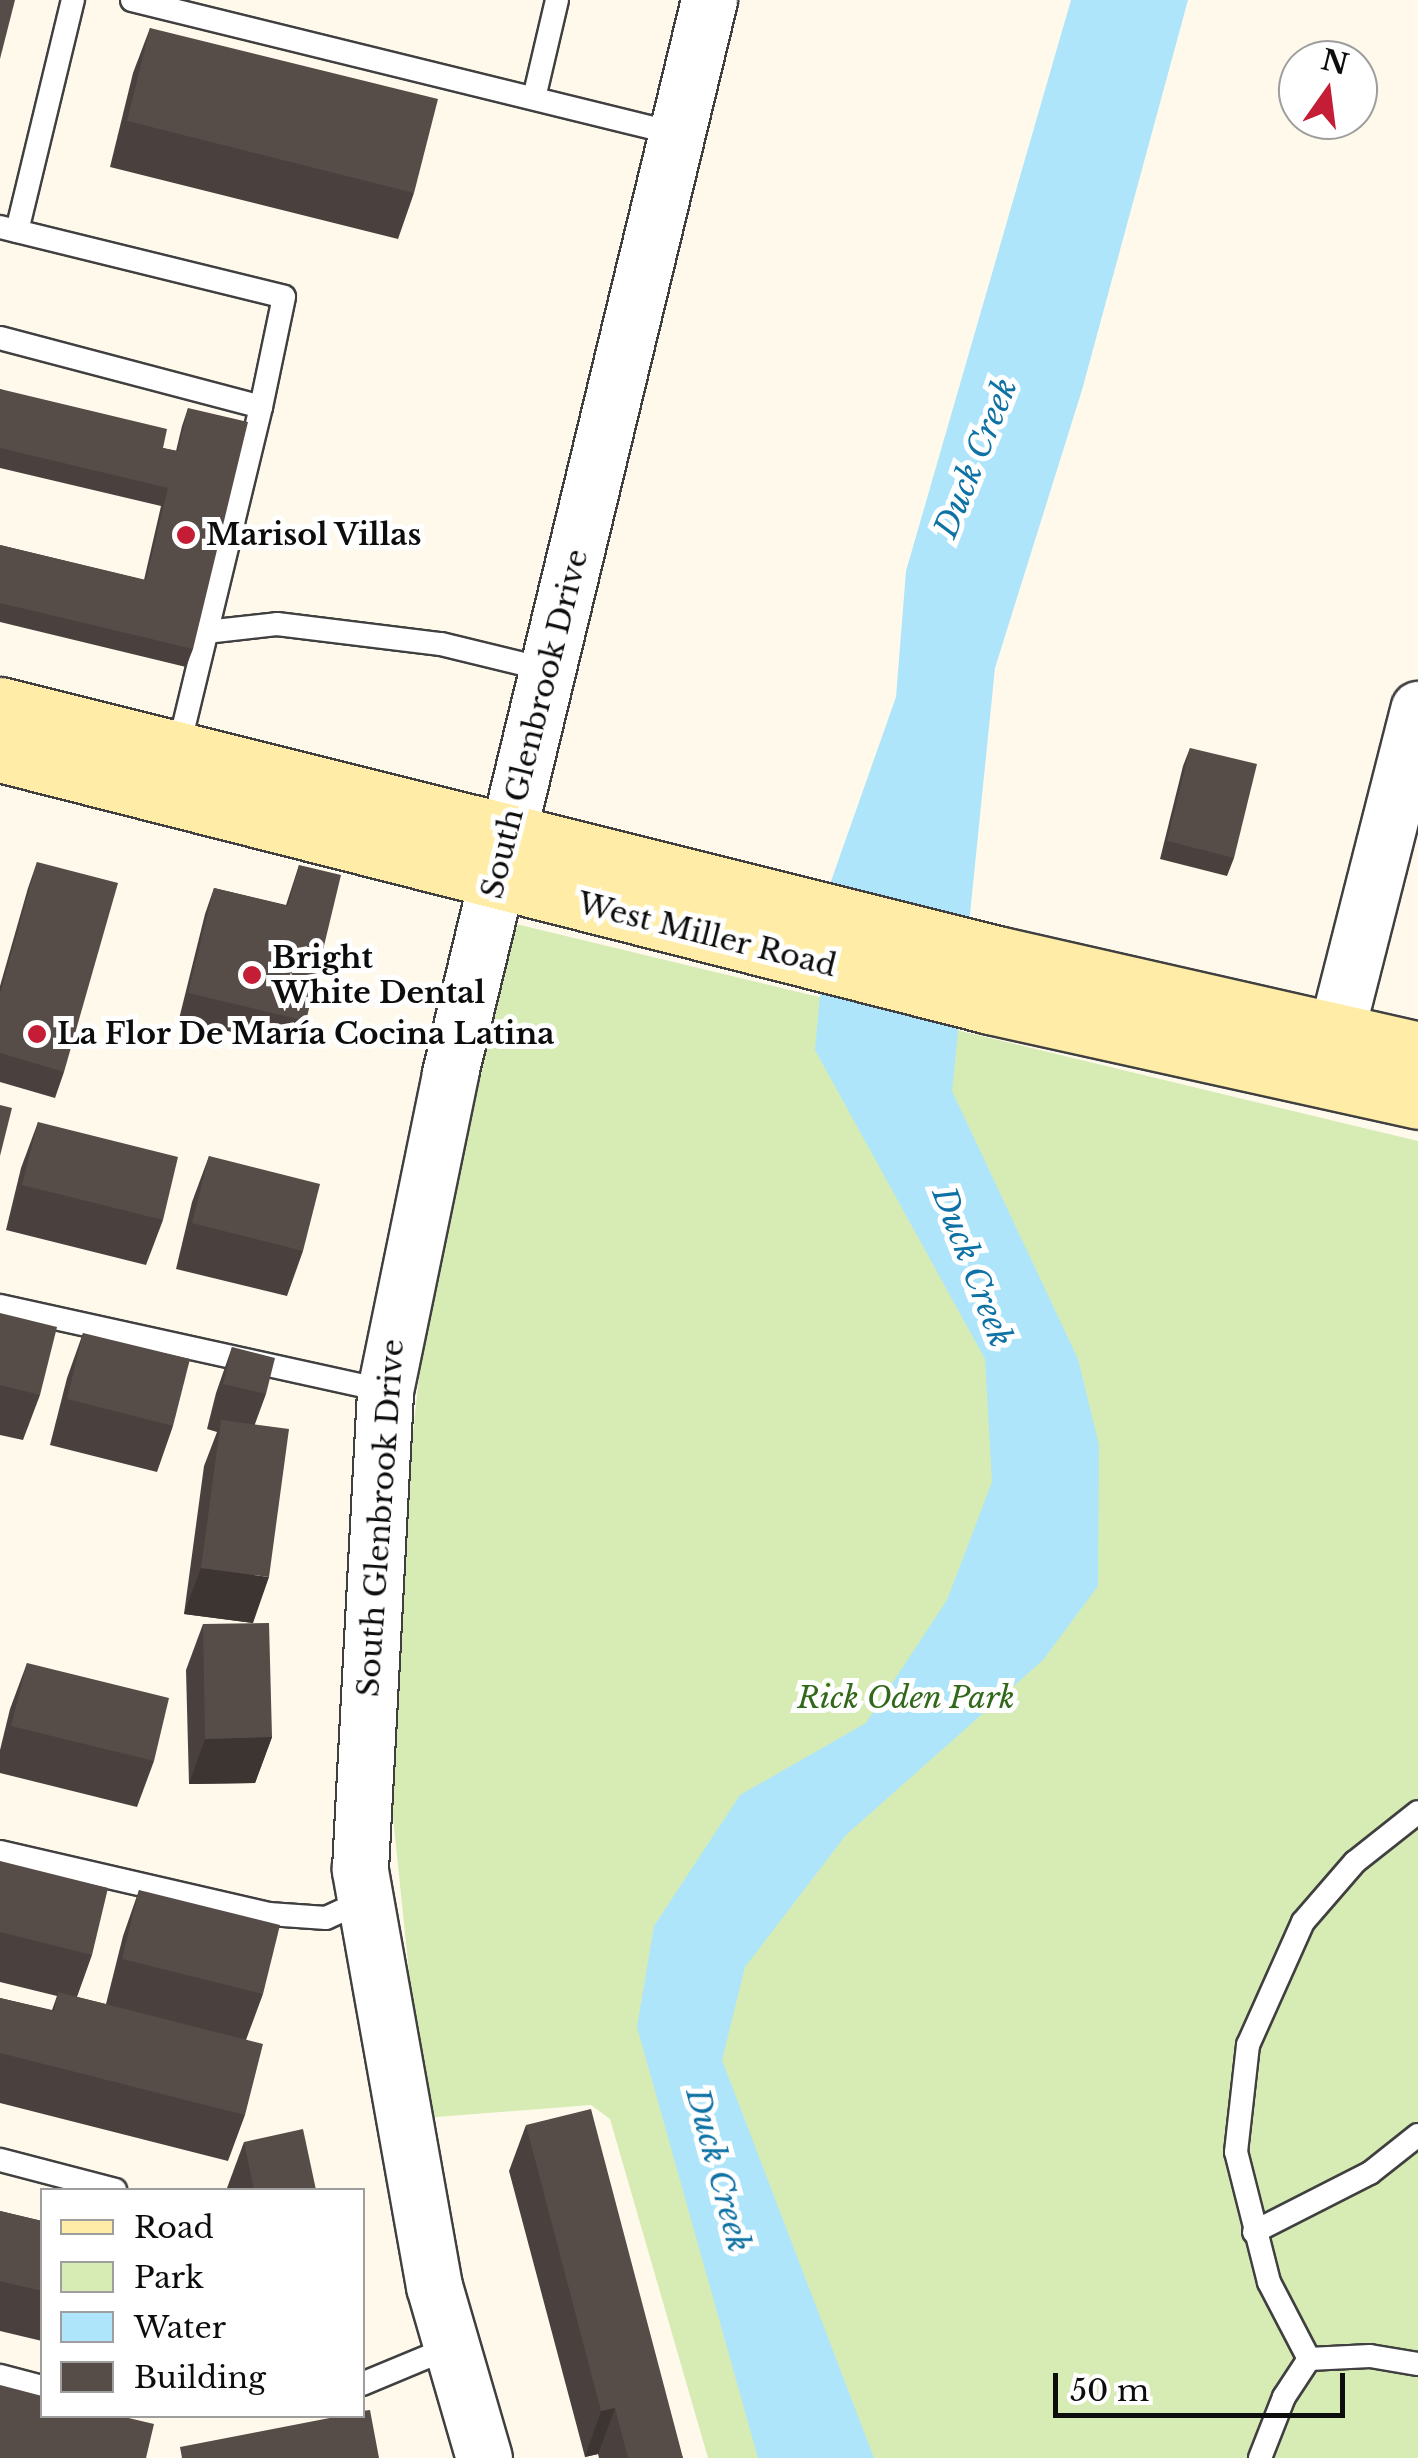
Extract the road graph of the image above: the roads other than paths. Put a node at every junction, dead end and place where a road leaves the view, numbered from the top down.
1 (73, 0) edge
2 (132, 0) edge
3 (557, 0) edge
4 (709, 0) edge
5 (534, 98) junction
6 (677, 134) junction
7 (8, 229) edge
8 (0, 338) edge
9 (260, 406) junction
10 (206, 632) junction
11 (549, 670) junction
12 (0, 705) edge
13 (1418, 710) edge
14 (178, 750) junction
15 (0, 754) edge
16 (504, 856) junction
17 (996, 981) junction
18 (1418, 1050) edge
19 (1330, 1055) junction
20 (1418, 1101) edge
21 (0, 1306) edge
22 (385, 1391) junction
23 (1418, 1812) edge
24 (0, 1852) edge
25 (364, 1900) junction
26 (1418, 2135) edge
27 (0, 2160) edge
28 (107, 2188) edge
29 (1254, 2232) junction
30 (452, 2347) junction
31 (1309, 2359) junction
32 (1418, 2364) edge
33 (0, 2376) edge
34 (365, 2383) edge
35 (40, 2386) edge
36 (484, 2458) edge
37 (1260, 2458) edge

1 - 7 lane
2 - 5 lane
3 - 5 lane
4 - 6 street, South Glenbrook Drive
5 - 6 lane
6 - 11 street, South Glenbrook Drive
7 - 9 lane
8 - 9 lane
9 - 10 lane
10 - 11 lane
10 - 14 lane
11 - 16 street, South Glenbrook Drive
12 - 14 main road, West Miller Road
13 - 19 street
14 - 16 main road, West Miller Road
15 - 16 main road, West Miller Road
16 - 17 main road, West Miller Road
16 - 17 main road, West Miller Road
16 - 22 street, South Glenbrook Drive
17 - 19 main road, West Miller Road
18 - 19 main road, West Miller Road
19 - 20 main road, West Miller Road
21 - 22 lane
22 - 25 street, South Glenbrook Drive
23 - 29 lane
24 - 25 lane
25 - 30 street, South Glenbrook Drive
26 - 29 lane
27 - 28 lane
29 - 31 lane
30 - 34 lane
30 - 36 street, South Glenbrook Drive
31 - 32 lane
31 - 37 lane
33 - 35 lane

